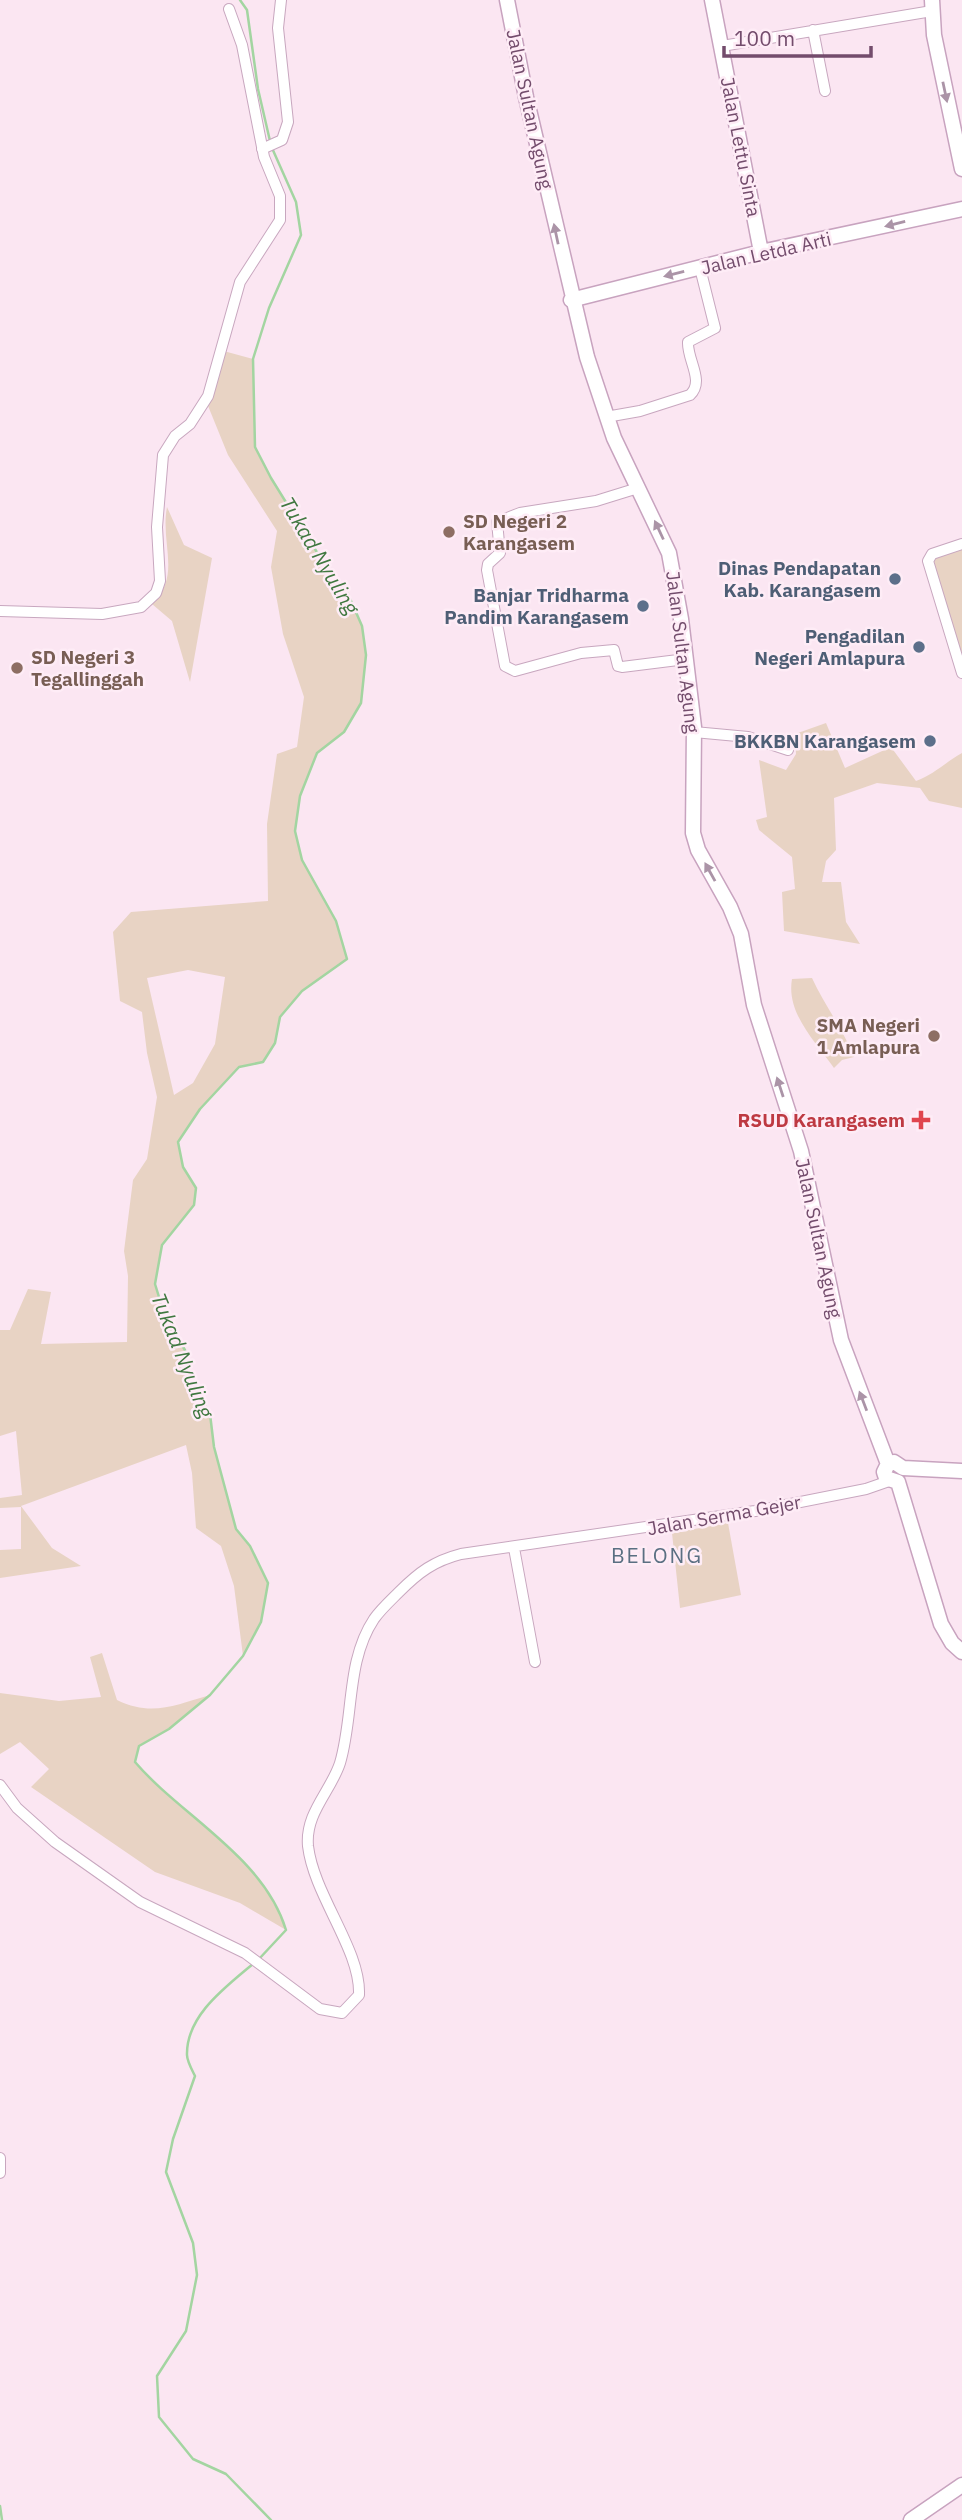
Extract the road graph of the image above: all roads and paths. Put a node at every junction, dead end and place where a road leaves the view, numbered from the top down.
1 (281, 0) edge
2 (507, 0) edge
3 (712, 0) edge
4 (932, 6) edge
5 (229, 9) dead end
6 (813, 30) junction
7 (722, 46) junction
8 (825, 91) dead end
9 (264, 149) junction
10 (962, 169) edge
11 (962, 209) edge
12 (761, 252) junction
13 (700, 268) junction
14 (571, 300) junction
15 (606, 417) junction
16 (638, 488) junction
17 (962, 544) edge
18 (0, 611) edge
19 (686, 659) junction
20 (962, 673) edge
21 (694, 732) junction
22 (788, 750) dead end
23 (962, 1471) edge
24 (892, 1474) junction
25 (514, 1548) junction
26 (962, 1652) edge
27 (535, 1662) dead end
28 (0, 1785) edge
29 (0, 2158) edge
30 (0, 2173) edge
31 (962, 2485) edge
32 (911, 2520) edge

1 - 9 street
14 -> 2 street, Jalan Sultan Agung
3 - 7 street, Jalan Lettu Sinta
4 - 6 street
4 -> 10 street
5 - 9 street
6 - 7 street
6 - 8 street
7 - 12 street, Jalan Lettu Sinta
9 - 18 street
11 -> 12 street, Jalan Letda Arti
12 - 13 street, Jalan Letda Arti
13 -> 14 street, Jalan Letda Arti
13 - 15 street
14 - 15 street, Jalan Sultan Agung
15 - 16 street, Jalan Sultan Agung
19 -> 16 street, Jalan Sultan Agung
16 - 19 street
17 - 20 street
19 - 21 street, Jalan Sultan Agung
21 - 22 street
24 -> 21 street, Jalan Sultan Agung
23 - 24 street
24 - 25 street, Jalan Serma Gejer
24 - 26 street, Jalan Sultan Agung
25 - 27 street
25 - 28 street, Jalan Serma Gejer
29 - 30 street
31 - 32 street

